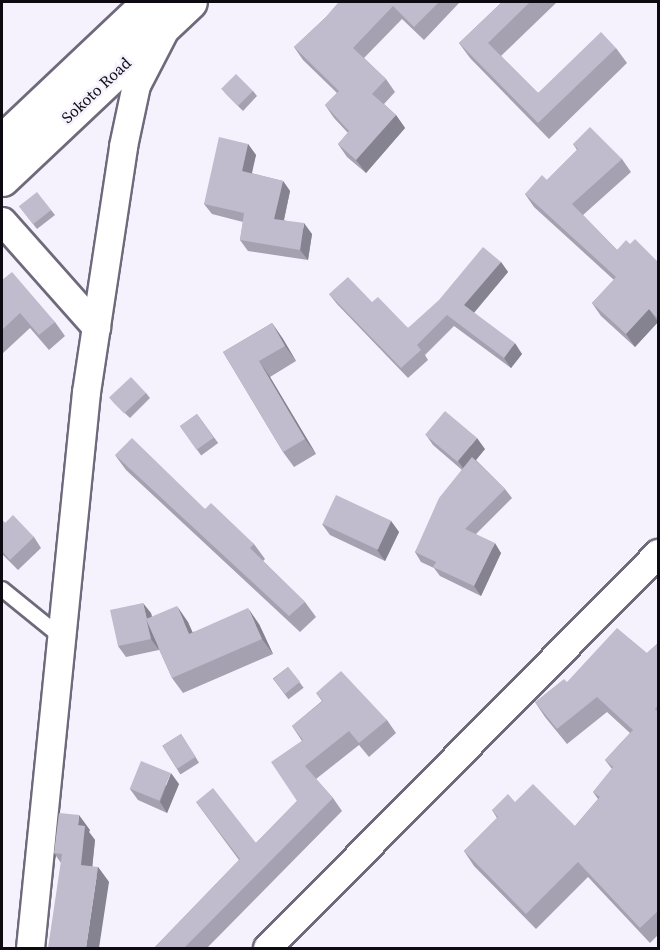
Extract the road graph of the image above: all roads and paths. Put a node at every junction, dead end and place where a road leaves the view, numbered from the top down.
1 (169, 8) edge
2 (2, 141) edge
3 (2, 179) edge
4 (2, 221) edge
5 (96, 327) junction
6 (658, 552) edge
7 (2, 589) edge
8 (60, 636) junction
9 (30, 948) edge
10 (267, 948) edge

1 - 2 main road, Sokoto Road
1 - 3 main road, Sokoto Road
1 - 5 street
4 - 5 street
5 - 8 street
6 - 10 street
7 - 8 lane
8 - 9 street

